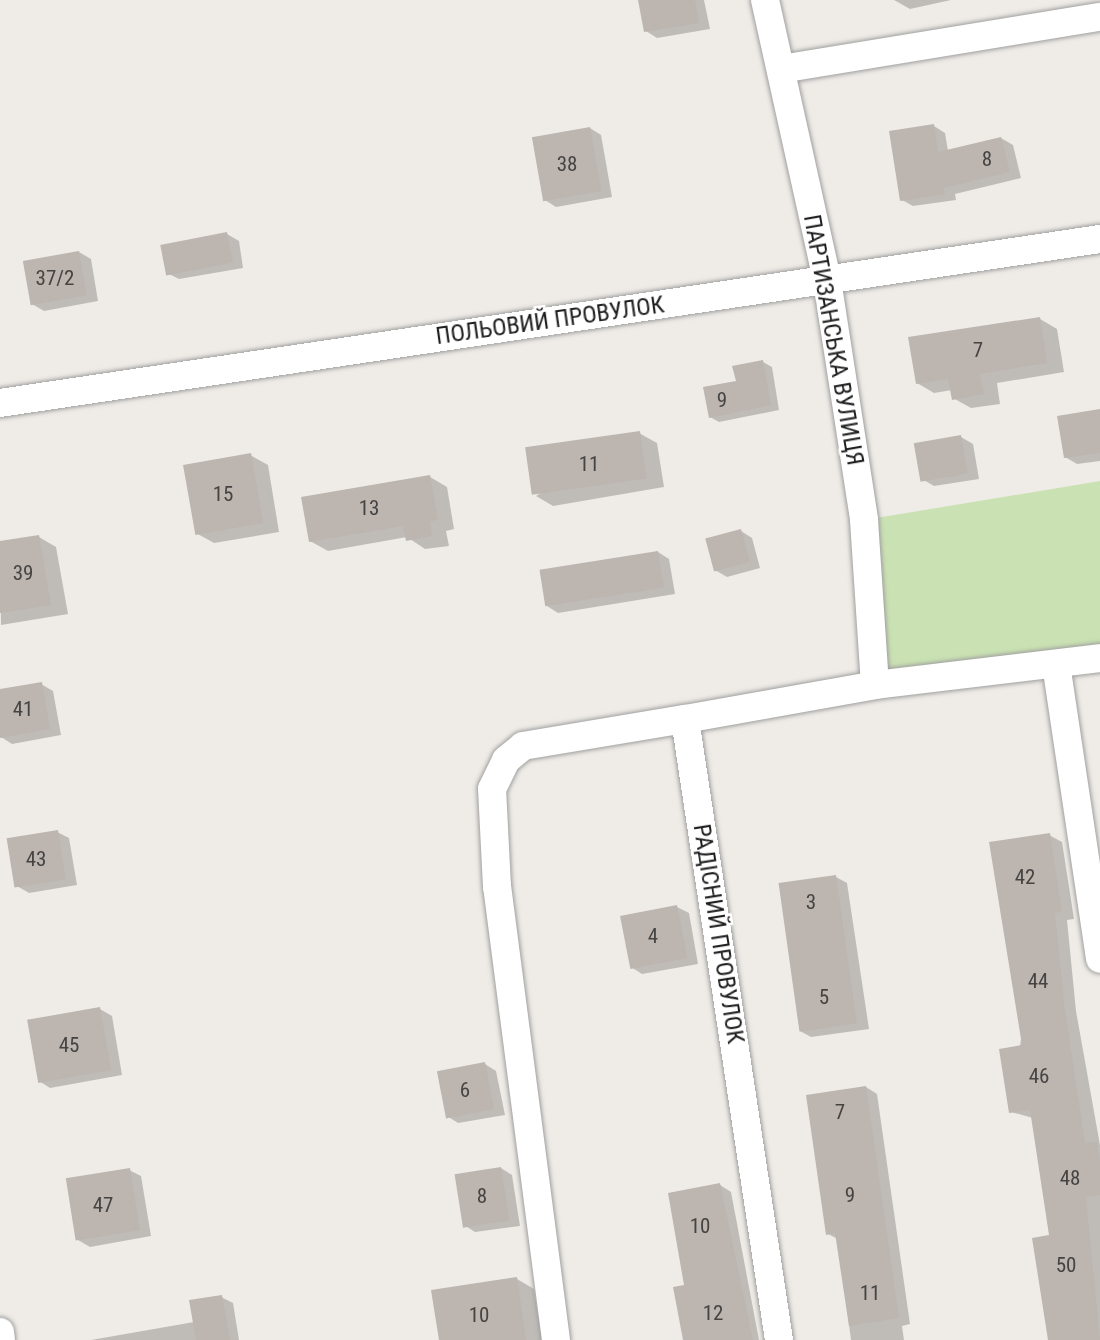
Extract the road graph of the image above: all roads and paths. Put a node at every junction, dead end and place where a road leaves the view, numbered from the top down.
1 (765, 0) edge
2 (1100, 17) edge
3 (781, 69) junction
4 (1100, 239) edge
5 (827, 279) junction
6 (0, 403) edge
7 (1100, 658) edge
8 (1056, 664) junction
9 (875, 685) junction
10 (685, 719) junction
11 (1100, 959) edge
12 (0, 1332) edge
13 (1, 1340) edge
14 (556, 1340) edge
15 (779, 1340) edge

1 - 3 street, ПАРТИЗАНСЬКА ВУЛИЦЯ
2 - 3 street
3 - 5 street, ПАРТИЗАНСЬКА ВУЛИЦЯ
4 - 5 street, ПОЛЬОВИЙ ПРОВУЛОК
5 - 6 street, ПОЛЬОВИЙ ПРОВУЛОК
5 - 9 street, ПАРТИЗАНСЬКА ВУЛИЦЯ
7 - 8 street
8 - 9 street
8 - 11 street
9 - 10 street
10 - 14 street
10 - 15 street, РАДІСНИЙ ПРОВУЛОК
12 - 13 street

